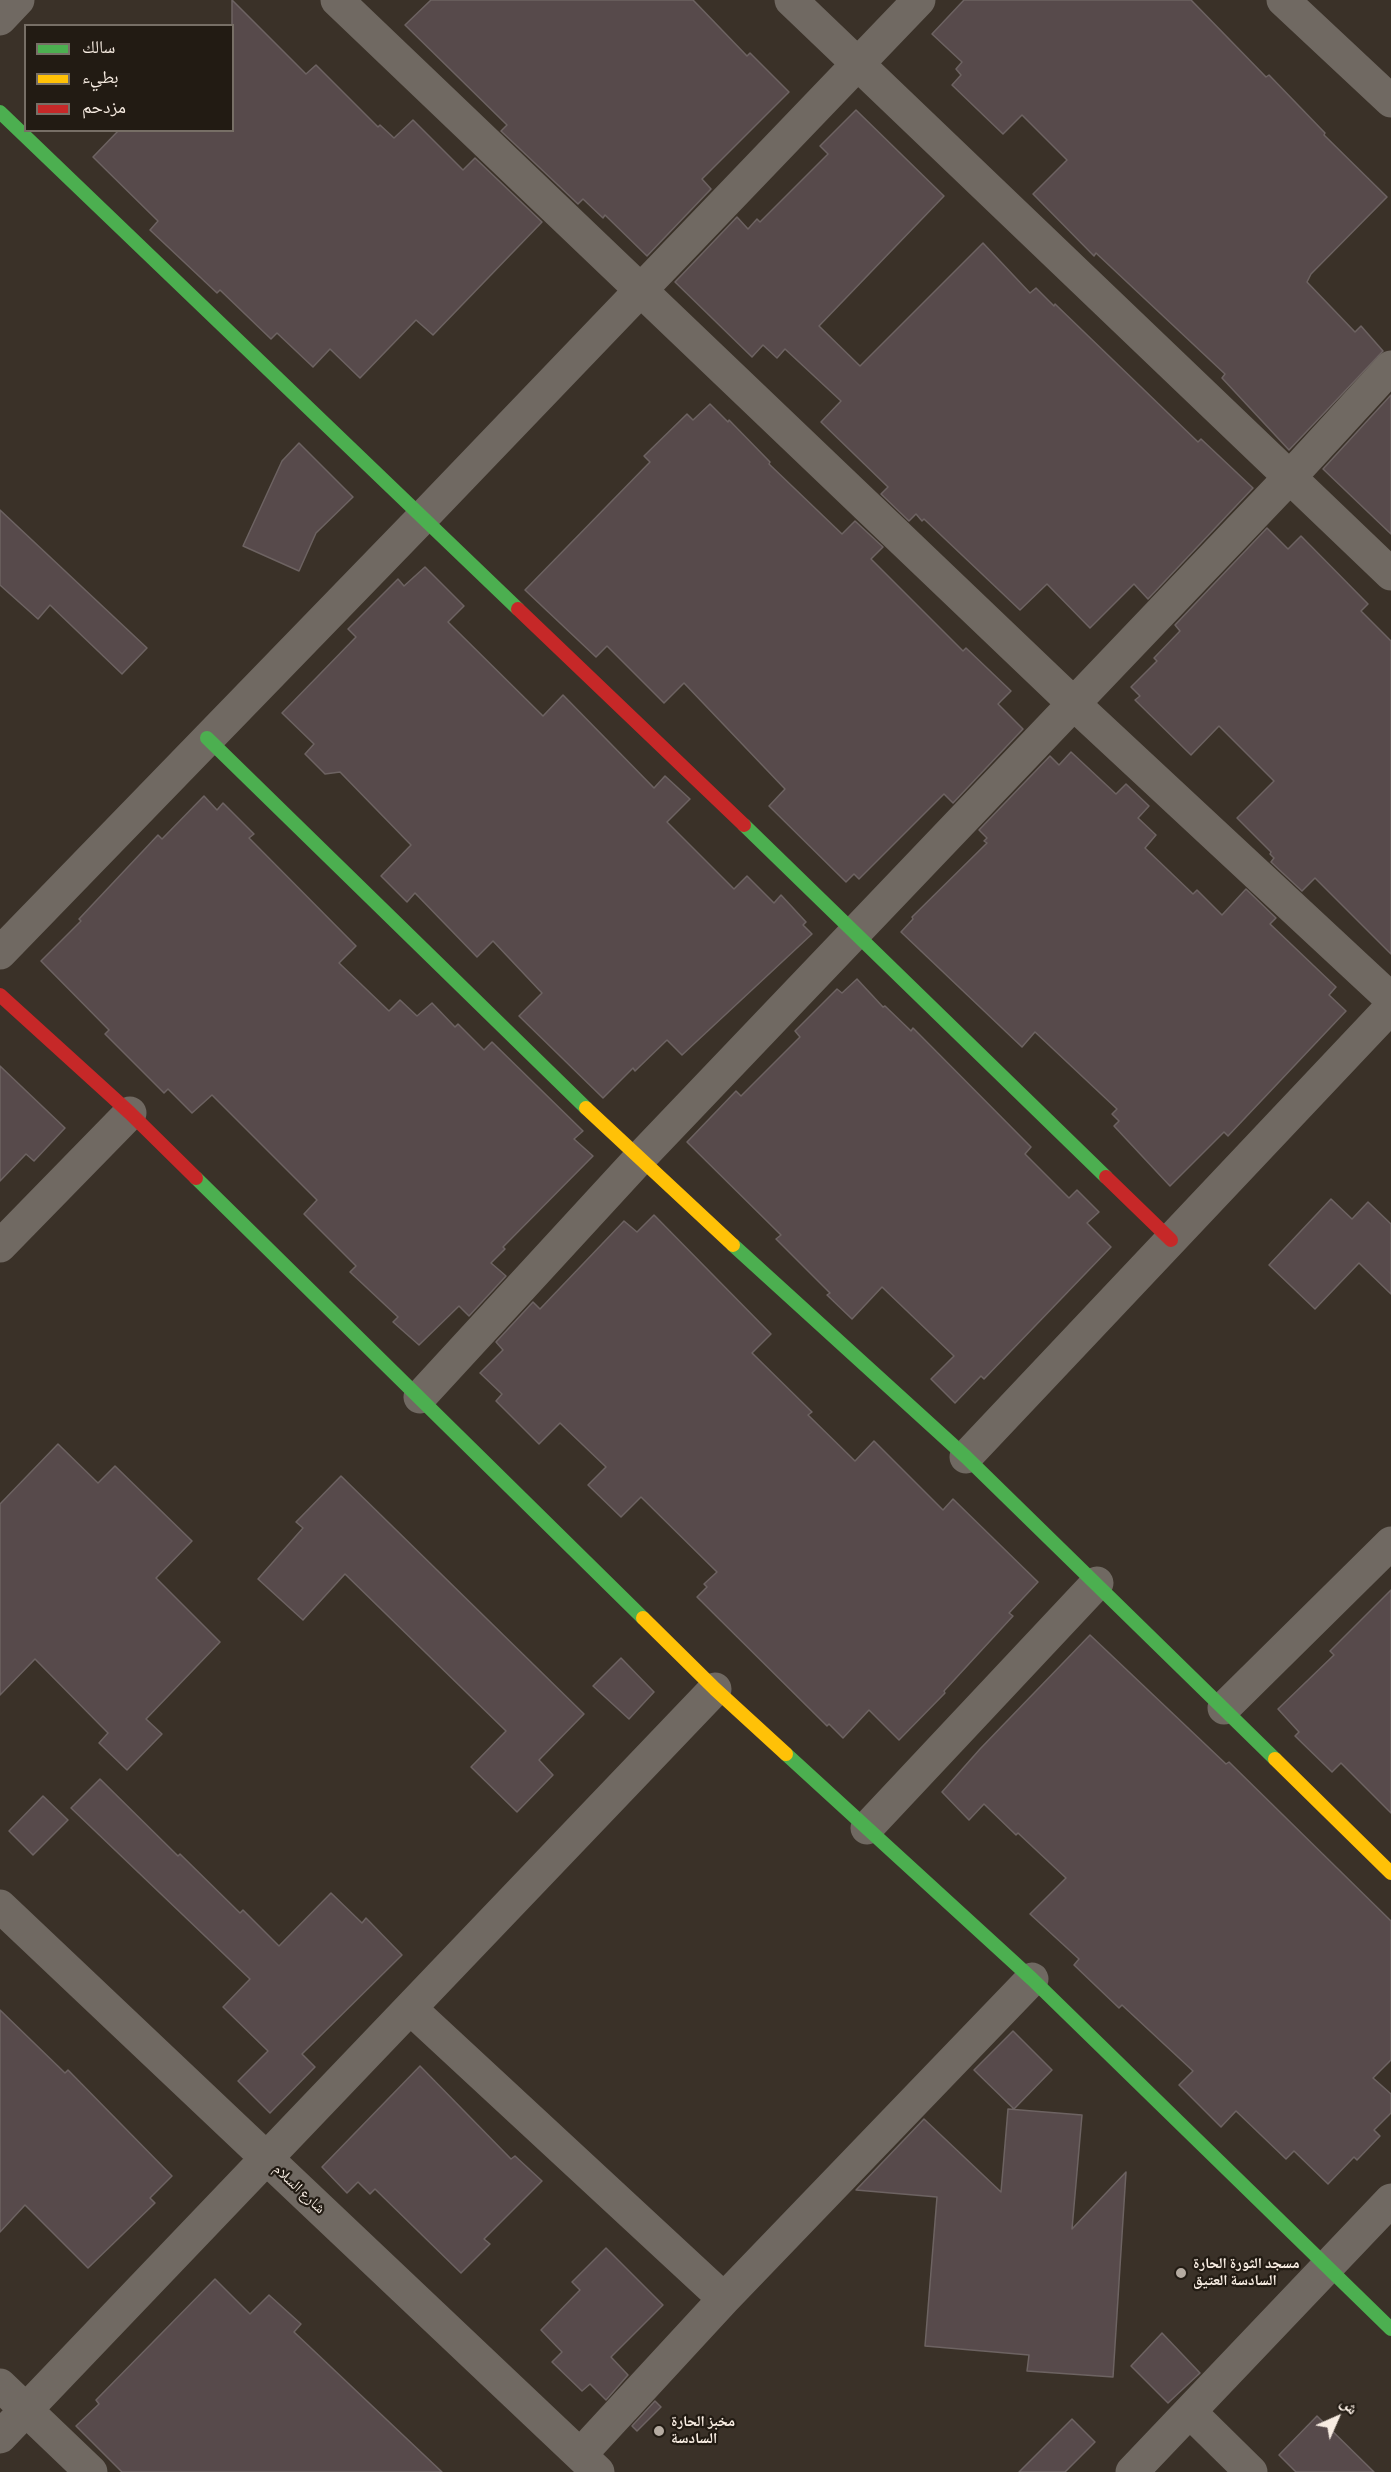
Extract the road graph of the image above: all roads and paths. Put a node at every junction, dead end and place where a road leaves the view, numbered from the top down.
1 (18, 0) edge
2 (337, 0) edge
3 (791, 0) edge
4 (919, 0) edge
5 (1283, 0) edge
6 (0, 19) edge
7 (857, 62) junction
8 (1391, 101) edge
9 (0, 112) edge
10 (640, 290) junction
11 (1391, 367) edge
12 (1290, 477) junction
13 (423, 517) junction
14 (1391, 574) edge
15 (1074, 704) junction
16 (207, 738) junction
17 (856, 933) junction
18 (0, 953) edge
19 (0, 995) edge
20 (1391, 999) edge
21 (1391, 1007) edge
22 (130, 1113) junction
23 (639, 1159) junction
24 (1171, 1240) junction
25 (0, 1246) edge
26 (420, 1397) junction
27 (966, 1457) junction
28 (1391, 1542) edge
29 (1097, 1583) junction
30 (715, 1689) junction
31 (1224, 1708) junction
32 (867, 1827) junction
33 (1391, 1873) edge
34 (0, 1906) edge
35 (1032, 1979) junction
36 (411, 2009) junction
37 (266, 2158) junction
38 (1391, 2200) edge
39 (1328, 2267) junction
40 (724, 2299) junction
41 (1391, 2329) edge
42 (0, 2385) edge
43 (26, 2410) junction
44 (1190, 2412) junction
45 (0, 2438) edge
46 (589, 2463) edge
47 (91, 2472) edge
48 (1132, 2472) edge
49 (1251, 2472) edge

1 - 6 street
2 - 10 street
3 - 7 street
4 - 7 street
5 - 8 street
7 - 10 street
7 - 12 street
9 - 13 street
10 - 13 street
10 - 15 street
11 - 12 street
12 - 14 street
12 - 15 street
13 - 16 street
13 - 17 street
15 - 17 street
15 - 20 street
16 - 18 street
16 - 23 street
17 - 23 street
17 - 24 street
19 - 22 street
21 - 24 street
22 - 25 street
22 - 26 street
23 - 26 street
23 - 27 street
24 - 27 street
26 - 30 street
27 - 29 street
28 - 31 street
29 - 31 street
29 - 32 street
30 - 32 street
30 - 36 street
31 - 33 street
32 - 35 street
34 - 37 street, شارع السلام
35 - 39 street
35 - 40 street
36 - 37 street
36 - 40 street
37 - 43 street
37 - 46 street, شارع السلام
38 - 39 street
39 - 41 street
39 - 44 street
40 - 46 street
42 - 43 street
43 - 45 street
43 - 47 street
44 - 48 street
44 - 49 street

